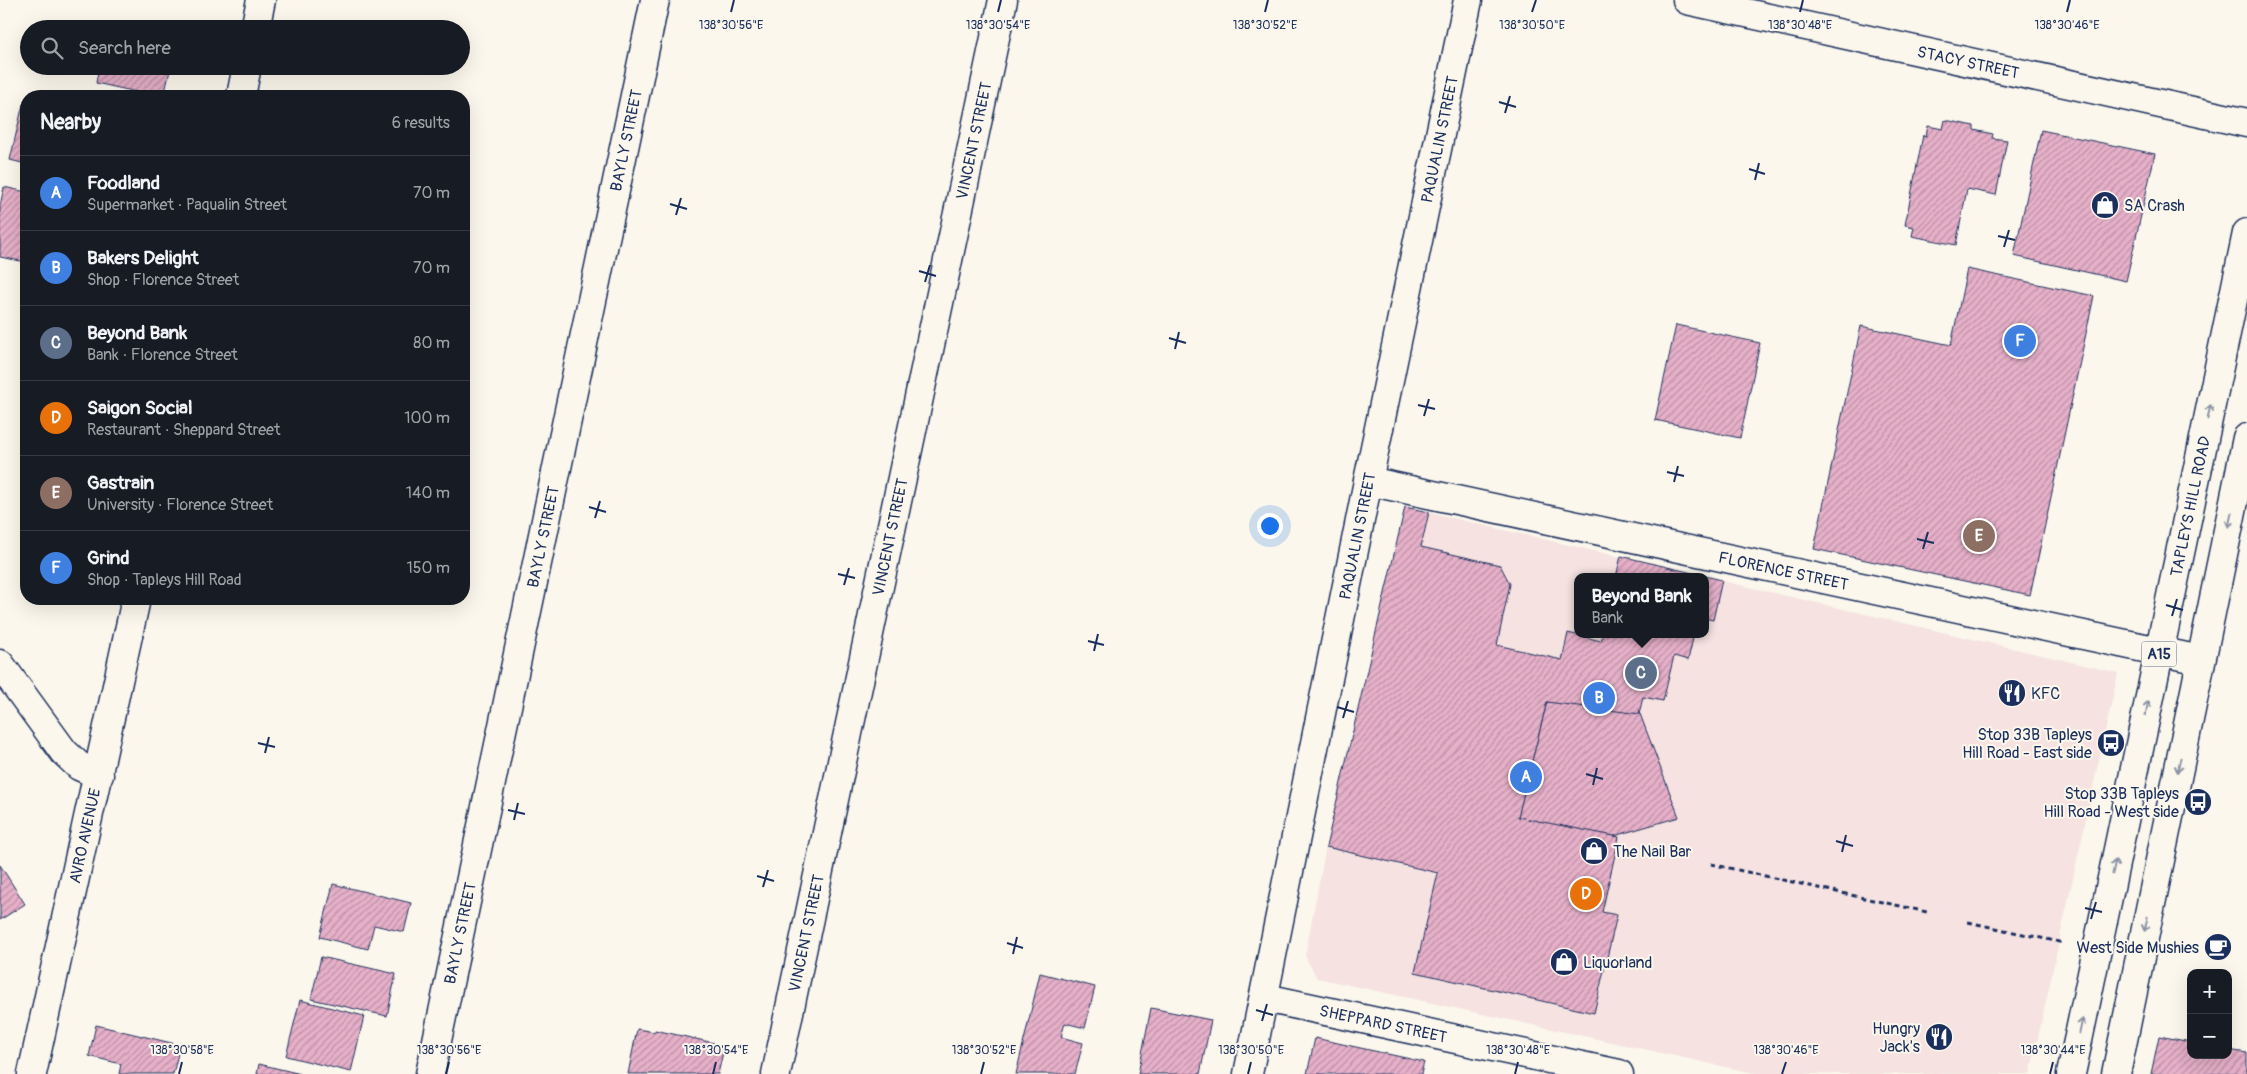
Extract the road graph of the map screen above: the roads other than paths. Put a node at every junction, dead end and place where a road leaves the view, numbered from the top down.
1 (261, 0) edge
2 (655, 0) edge
3 (1003, 0) edge
4 (1468, 0) edge
5 (1687, 0) edge
6 (257, 20) edge
7 (245, 75) edge
8 (242, 90) edge
9 (2247, 124) edge
10 (2247, 233) edge
11 (2247, 438) edge
12 (1368, 481) junction
13 (135, 605) edge
14 (2159, 652) junction
15 (2200, 660) junction
16 (0, 664) edge
17 (99, 775) junction
18 (1265, 998) junction
19 (32, 1074) edge
20 (430, 1074) edge
21 (776, 1074) edge
22 (1248, 1074) edge
23 (1619, 1074) edge
24 (2071, 1074) edge
25 (2116, 1074) edge

1 - 6 street
2 - 20 street, BAYLY STREET
3 - 21 street, VINCENT STREET
4 - 12 street, PAQUALIN STREET
5 - 9 street, STACY STREET
7 - 8 street
14 -> 10 street, TAPLEYS HILL ROAD / A15
11 -> 15 street, A15
12 - 14 street, FLORENCE STREET
12 - 18 street, PAQUALIN STREET
13 - 17 street, AVRO AVENUE
14 - 15 street, FLORENCE STREET
24 -> 14 street, TAPLEYS HILL ROAD / A15
15 -> 25 street, A15
16 - 17 street
17 - 19 street, AVRO AVENUE
18 - 22 street, PAQUALIN STREET
18 - 23 street, SHEPPARD STREET

